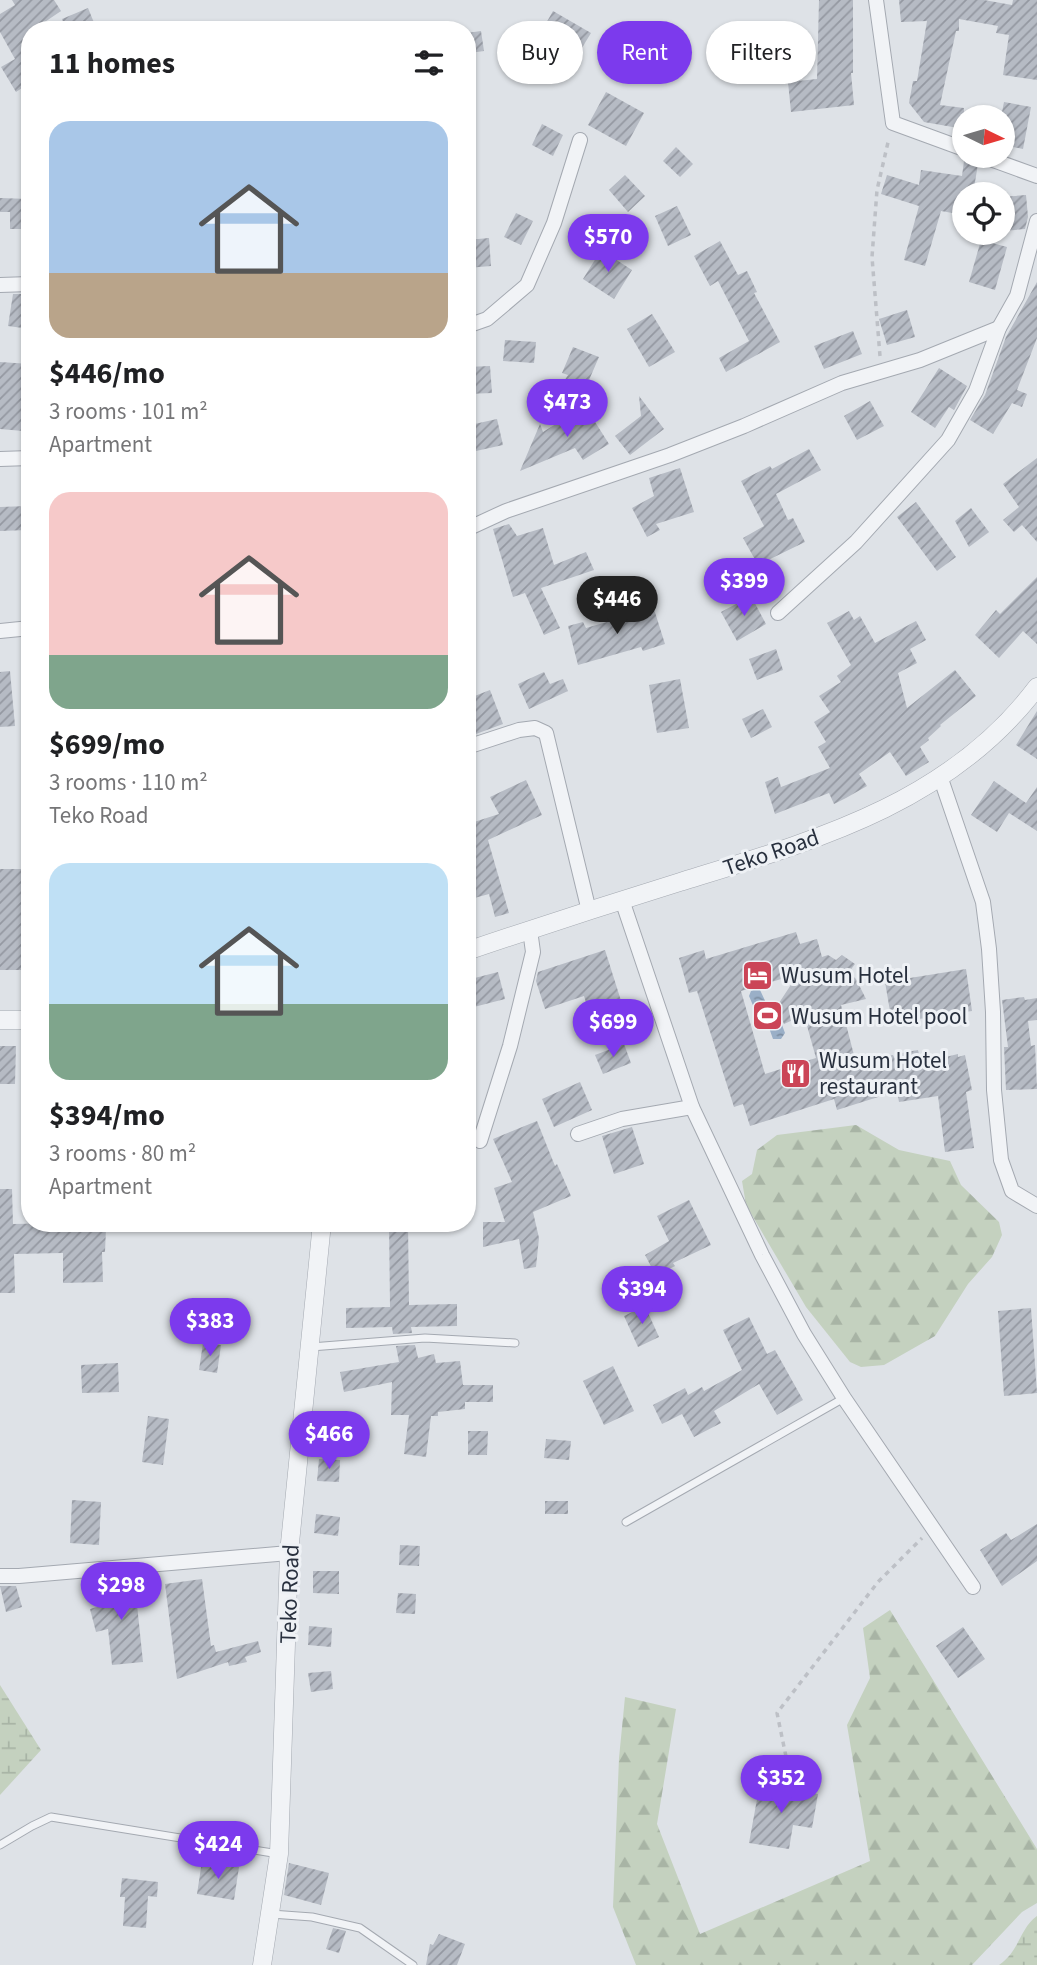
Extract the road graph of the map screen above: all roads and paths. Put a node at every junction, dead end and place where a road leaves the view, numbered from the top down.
1 (876, 0) edge
2 (893, 123) junction
3 (580, 140) dead end
4 (952, 145) edge
5 (1015, 168) edge
6 (1037, 176) edge
7 (1037, 220) edge
8 (21, 284) edge
9 (0, 285) edge
10 (476, 323) edge
11 (999, 328) junction
12 (881, 372) junction
13 (0, 458) edge
14 (21, 458) edge
15 (476, 525) edge
16 (778, 613) dead end
17 (21, 629) edge
18 (0, 631) edge
19 (1037, 687) edge
20 (476, 744) edge
21 (941, 779) junction
22 (622, 900) junction
23 (589, 911) junction
24 (530, 930) junction
25 (476, 948) edge
26 (0, 1020) edge
27 (21, 1020) edge
28 (692, 1107) junction
29 (578, 1134) dead end
30 (480, 1141) dead end
31 (1012, 1191) junction
32 (1037, 1193) edge
33 (1037, 1206) edge
34 (321, 1232) edge
35 (515, 1343) dead end
36 (310, 1347) junction
37 (844, 1398) junction
38 (626, 1522) dead end
39 (931, 1528) junction
40 (289, 1553) junction
41 (0, 1576) edge
42 (974, 1587) dead end
43 (790, 1776) dead end
44 (0, 1846) edge
45 (279, 1854) junction
46 (270, 1914) junction
47 (262, 1965) edge
48 (413, 1965) edge

1 - 2 street
2 - 4 street
2 - 12 path
3 - 10 street
5 - 6 street
7 - 11 street
8 - 9 street
11 - 12 street
11 - 16 street
12 - 15 street
13 - 14 street
17 - 18 street
19 - 21 street, Teko Road
20 - 23 street
21 - 22 street, Teko Road
21 - 31 street
22 - 23 street, Teko Road
22 - 28 street
23 - 24 street, Teko Road
24 - 25 street, Teko Road
24 - 30 street
26 - 27 street
28 - 29 street
28 - 37 street
31 - 32 street
31 - 33 street
34 - 36 street, Teko Road
35 - 36 lane
36 - 40 street, Teko Road
37 - 38 lane
37 - 39 street
39 - 42 street
39 - 43 path
40 - 41 street
40 - 45 street, Teko Road
44 - 45 lane
45 - 46 street, Teko Road
46 - 47 street, Teko Road
46 - 48 lane

